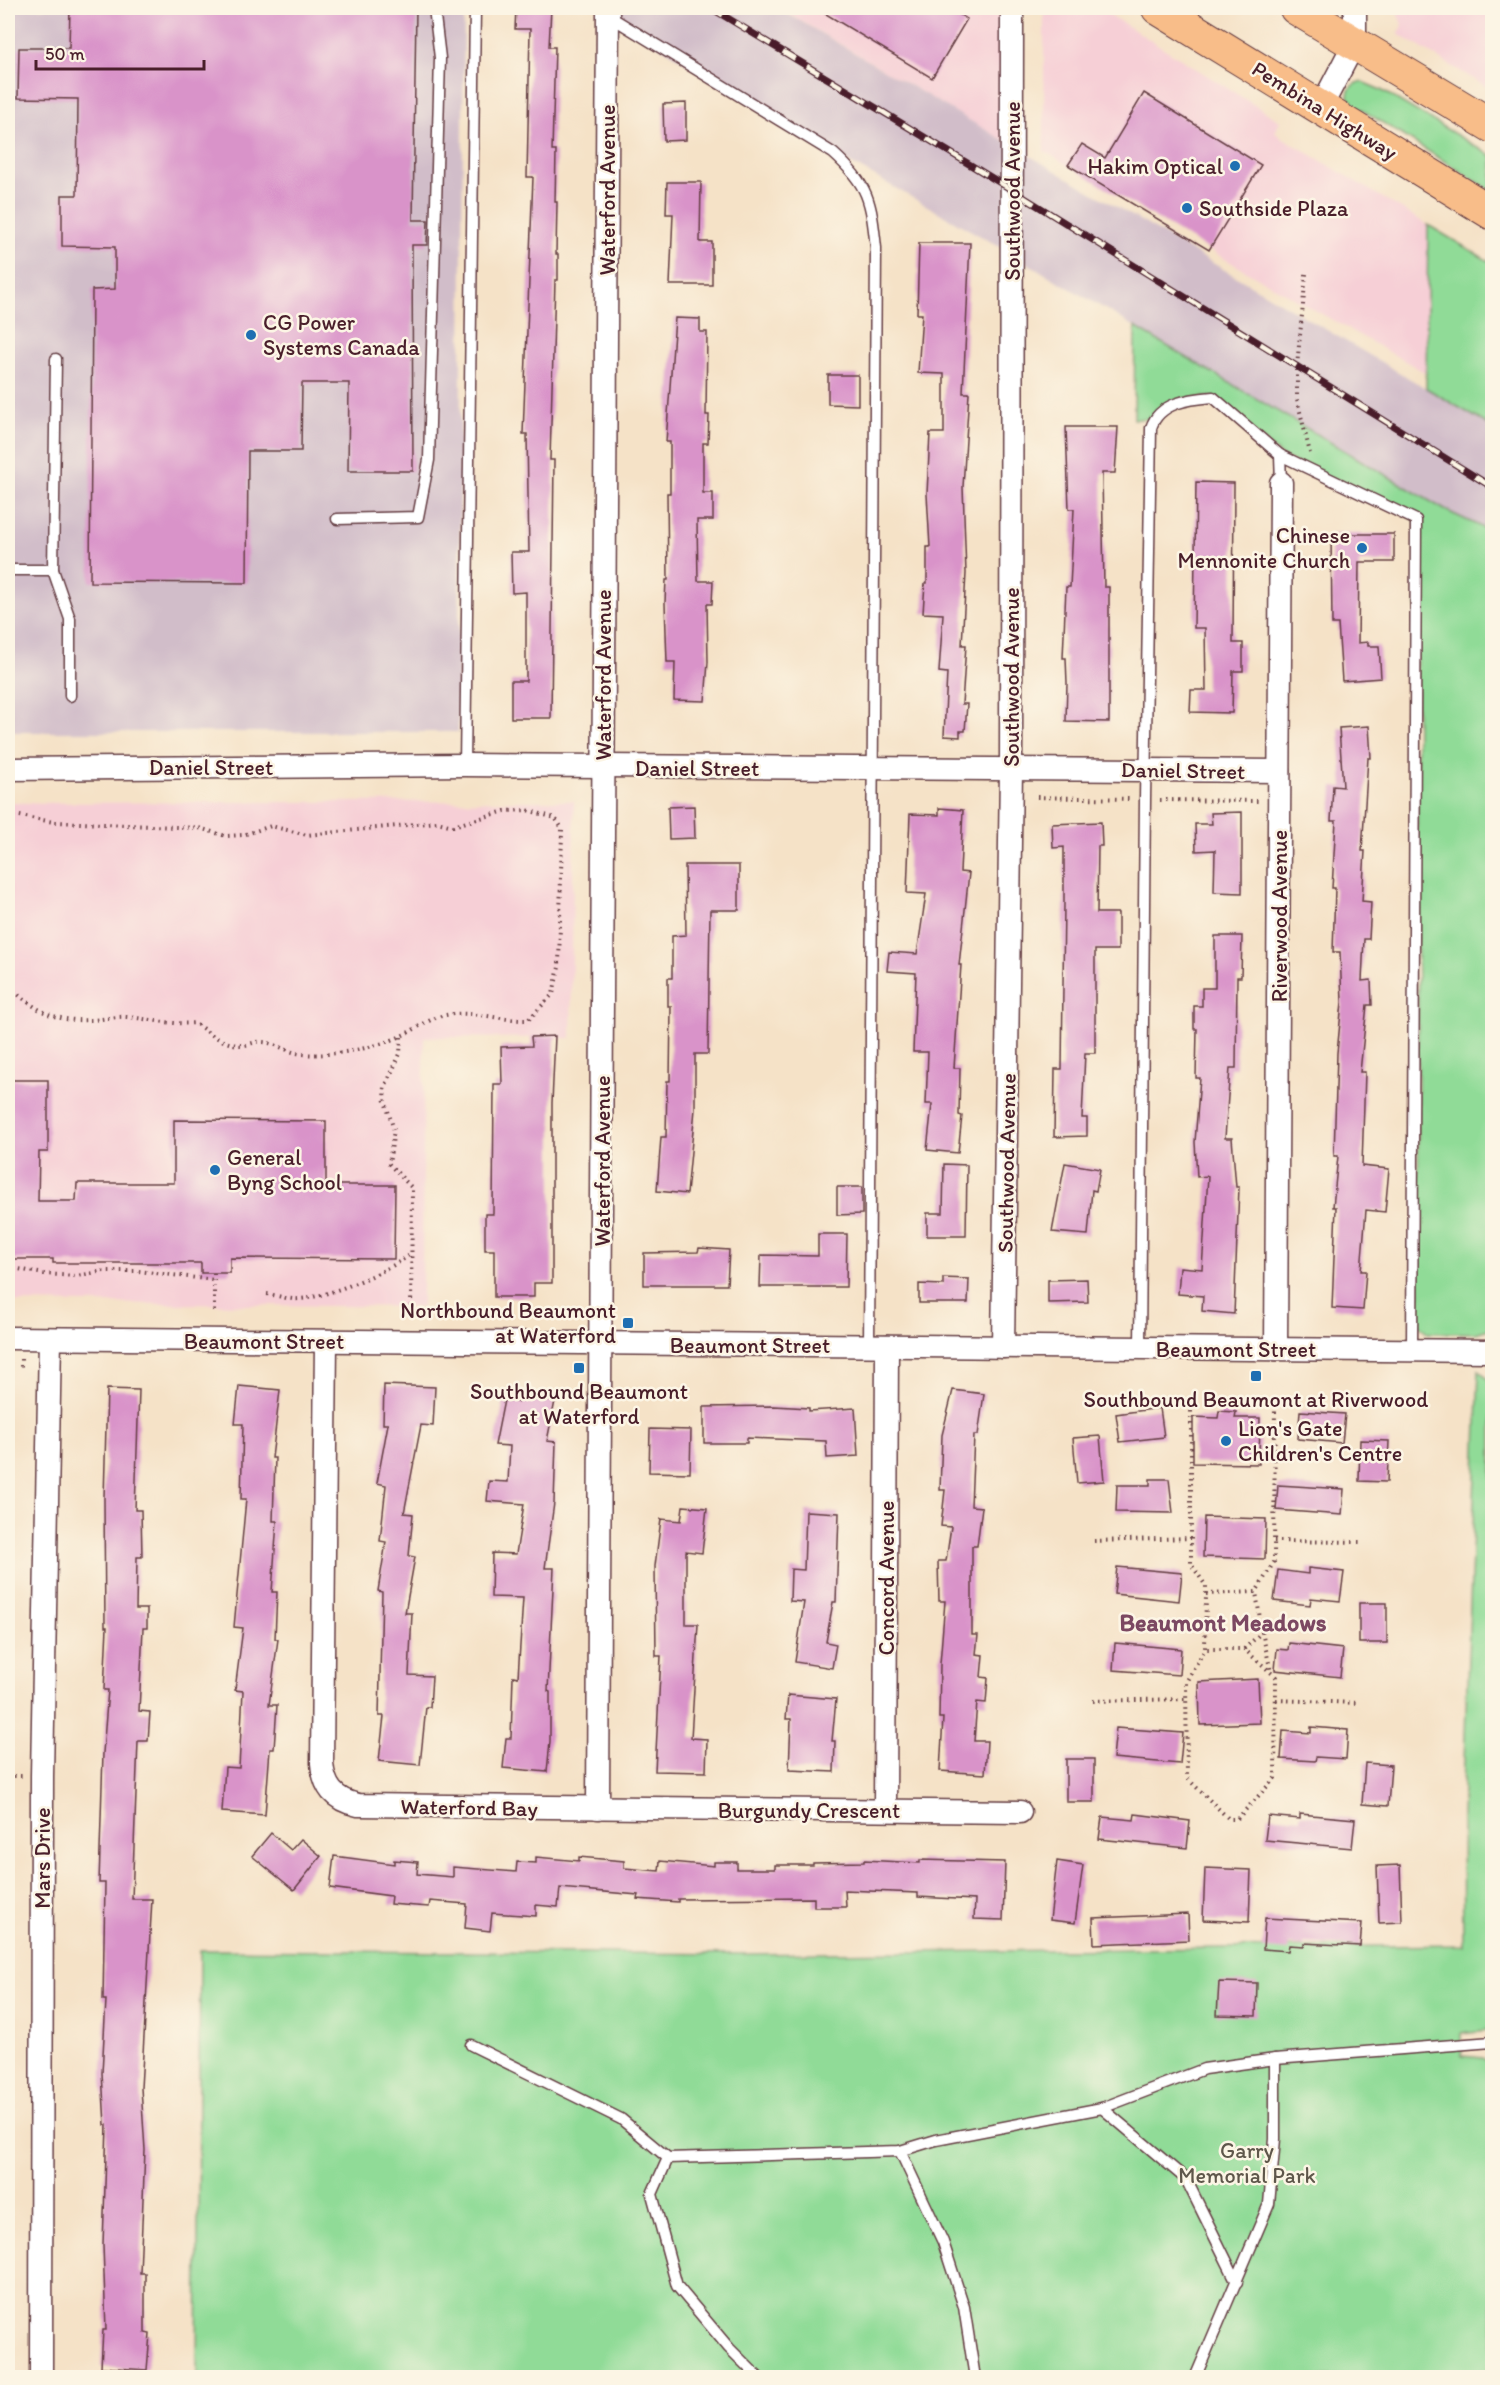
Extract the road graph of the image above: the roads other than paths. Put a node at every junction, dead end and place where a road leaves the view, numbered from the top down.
1 (434, 8) edge
2 (475, 8) edge
3 (1012, 8) edge
4 (1158, 8) edge
5 (1296, 8) edge
6 (1355, 8) edge
7 (608, 11) edge
8 (1354, 42) junction
9 (1322, 107) junction
10 (1492, 126) edge
11 (1486, 213) edge
12 (56, 359) dead end
13 (1280, 455) junction
14 (1281, 483) joint
15 (337, 519) dead end
16 (8, 570) edge
17 (53, 570) junction
18 (70, 696) dead end
19 (465, 765) junction
20 (602, 767) junction
21 (872, 768) junction
22 (8, 769) edge
23 (1011, 769) junction
24 (1145, 770) junction
25 (1279, 771) junction
26 (8, 1338) edge
27 (50, 1339) junction
28 (326, 1341) junction
29 (602, 1344) junction
30 (878, 1346) junction
31 (1003, 1347) junction
32 (1140, 1348) junction
33 (1276, 1349) junction
34 (1412, 1350) junction
35 (1492, 1351) edge
36 (598, 1808) junction
37 (885, 1810) junction
38 (1020, 1812) dead end
39 (1492, 2042) edge
40 (471, 2045) dead end
41 (1275, 2059) junction
42 (1102, 2108) junction
43 (900, 2151) junction
44 (668, 2158) junction
45 (1237, 2282) junction
46 (41, 2378) edge
47 (759, 2378) edge
48 (975, 2378) edge
49 (1195, 2378) edge

1 - 15 lane
2 - 19 lane
3 - 23 street, Southwood Avenue
4 - 9 main road, Pembina Highway
5 - 8 main road
6 - 8 street
7 - 20 street, Waterford Avenue
7 - 21 lane
8 - 9 street
8 - 10 main road
9 - 11 main road, Pembina Highway
12 - 17 lane
13 - 14 lane
13 - 24 lane
13 - 34 lane
14 - 25 street, Riverwood Avenue
16 - 17 lane
17 - 18 lane
19 - 20 street, Daniel Street
19 - 22 street, Daniel Street
20 - 21 street, Daniel Street
20 - 29 street, Waterford Avenue
21 - 23 street, Daniel Street
21 - 30 lane
23 - 24 street, Daniel Street
23 - 31 street, Southwood Avenue
24 - 25 street, Daniel Street
24 - 32 lane
25 - 33 street, Riverwood Avenue
26 - 27 street, Beaumont Street
27 - 28 street, Beaumont Street
27 - 46 street, Mars Drive
28 - 29 street, Beaumont Street
28 - 36 street, Waterford Bay
29 - 30 street, Beaumont Street
29 - 36 street
30 - 31 street, Beaumont Street
30 - 37 street, Concord Avenue
31 - 32 street, Beaumont Street
32 - 33 street, Beaumont Street
33 - 34 street, Beaumont Street
34 - 35 street, Beaumont Street
36 - 37 street, Burgundy Crescent
37 - 38 street, Burgundy Crescent
39 - 41 lane
40 - 44 lane
41 - 42 lane
41 - 45 lane
42 - 43 lane
42 - 45 lane
43 - 44 lane
43 - 48 lane
44 - 47 lane
45 - 49 lane

